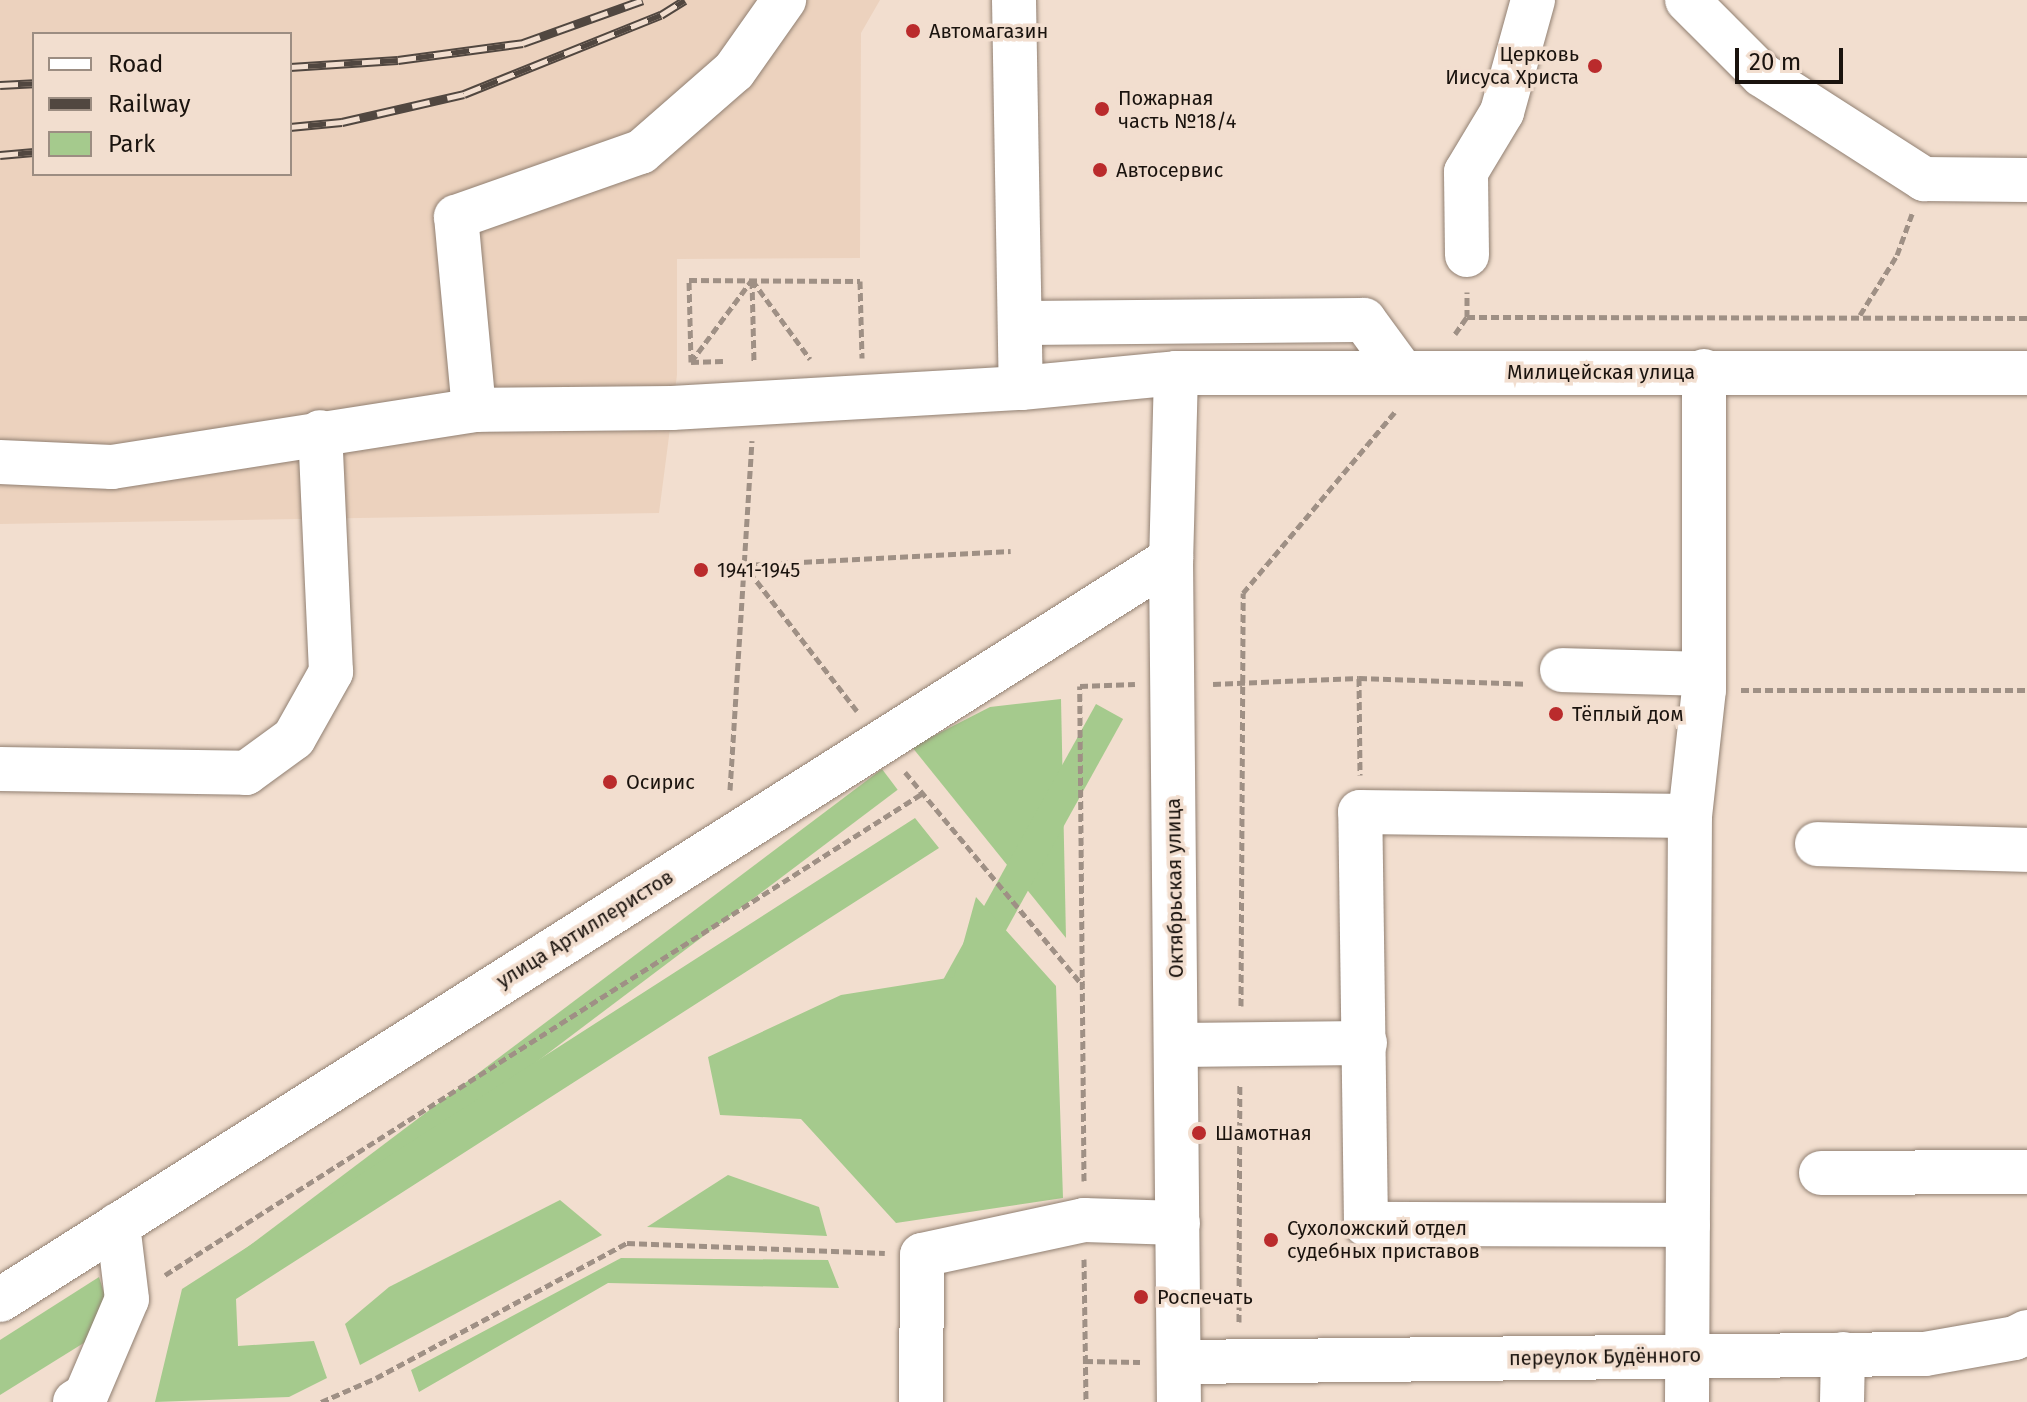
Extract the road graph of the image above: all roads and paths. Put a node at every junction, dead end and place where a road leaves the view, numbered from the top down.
1 (784, 0) edge
2 (1014, 0) edge
3 (1533, 0) edge
4 (1687, 0) edge
5 (1924, 179) junction
6 (2027, 180) edge
7 (1467, 255) joint
8 (752, 280) junction
9 (1860, 316) junction
10 (1467, 317) junction
11 (2027, 318) edge
12 (1020, 323) junction
13 (862, 358) dead end
14 (810, 359) dead end
15 (1704, 371) junction
16 (1415, 372) junction
17 (1176, 373) junction
18 (2027, 373) edge
19 (1021, 388) junction
20 (755, 403) junction
21 (474, 410) junction
22 (320, 432) junction
23 (0, 462) edge
24 (1171, 559) junction
25 (1546, 677) joint
26 (1359, 678) junction
27 (1704, 682) junction
28 (1173, 683) junction
29 (1243, 684) junction
30 (2027, 690) edge
31 (0, 769) edge
32 (730, 790) dead end
33 (923, 793) dead end
34 (1360, 812) junction
35 (1690, 816) junction
36 (1817, 844) dead end
37 (2027, 850) edge
38 (1365, 1043) junction
39 (1176, 1045) junction
40 (1240, 1045) junction
41 (2027, 1172) edge
42 (1821, 1173) dead end
43 (1084, 1220) junction
44 (1178, 1223) junction
45 (118, 1225) junction
46 (1688, 1225) junction
47 (922, 1255) junction
48 (127, 1299) junction
49 (0, 1300) edge
50 (2027, 1332) edge
51 (1843, 1354) junction
52 (1688, 1355) junction
53 (1085, 1361) junction
54 (1239, 1362) junction
55 (1180, 1382) edge
56 (75, 1402) edge
57 (321, 1402) edge
58 (921, 1402) edge
59 (1086, 1402) edge
60 (1687, 1402) edge
61 (1842, 1402) edge

1 - 21 street
2 - 12 street
3 - 7 street
4 - 5 street
5 - 6 street
5 - 9 path
7 - 10 path
8 - 8 path
8 - 13 path
8 - 14 path
8 - 20 path
9 - 10 path
9 - 11 path
10 - 16 path
12 - 16 street
12 - 19 street
15 - 16 street, Милицейская улица
15 - 18 street, Милицейская улица
15 - 27 street
16 - 17 street, Милицейская улица
16 - 29 path
17 - 19 street, Милицейская улица
17 - 24 street, Октябрьская улица
19 - 20 street, Милицейская улица
20 - 21 street, Милицейская улица
20 - 32 path
21 - 22 street, Милицейская улица
22 - 23 street, Милицейская улица
22 - 31 street
24 - 28 street, Октябрьская улица
24 - 45 street, улица Артиллеристов
25 - 26 path
25 - 27 street
26 - 29 path
26 - 34 path
27 - 30 path
27 - 35 street
28 - 29 path
28 - 39 street, Октябрьская улица
28 - 43 path
29 - 40 path
33 - 48 path
34 - 35 street
34 - 38 street
35 - 46 street
36 - 37 street
38 - 40 street
38 - 46 street
39 - 40 street
39 - 44 street, Октябрьская улица
40 - 54 path
41 - 42 street
43 - 44 street
43 - 47 street
43 - 53 path
44 - 55 street, Октябрьская улица
45 - 48 street
45 - 49 street, улица Артиллеристов
46 - 52 street
47 - 57 path
47 - 58 street
48 - 56 street
50 - 51 street, переулок Будённого
51 - 52 street, переулок Будённого
51 - 61 street
52 - 54 street, переулок Будённого
52 - 60 street
53 - 55 path
53 - 59 path
54 - 55 street, переулок Будённого

